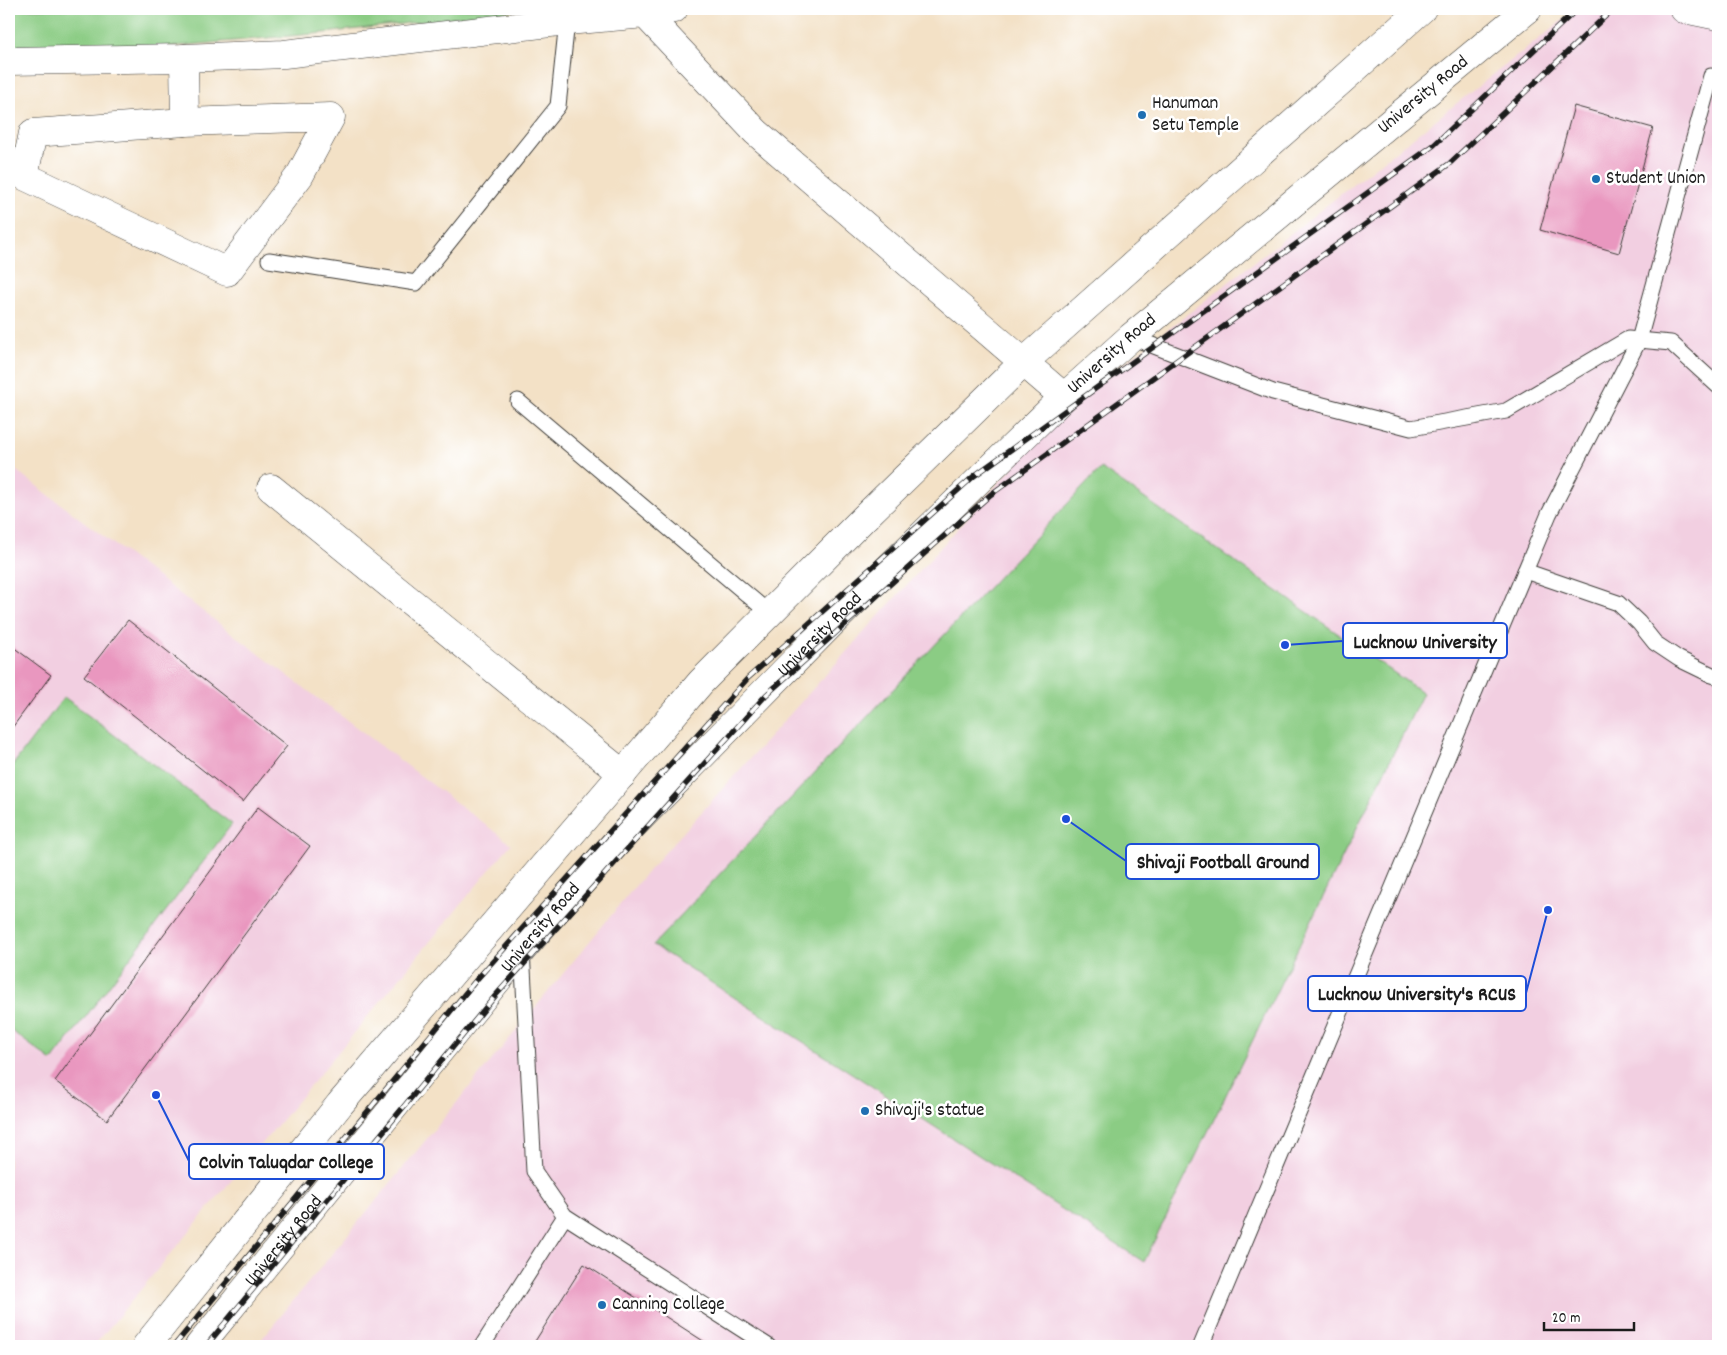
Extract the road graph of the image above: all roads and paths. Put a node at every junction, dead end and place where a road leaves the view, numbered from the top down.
1 (674, 9) edge
2 (1422, 9) edge
3 (1528, 9) edge
4 (1684, 9) edge
5 (646, 14) junction
6 (1718, 16) edge
7 (566, 21) junction
8 (184, 58) junction
9 (9, 61) edge
10 (1711, 76) dead end
11 (185, 122) junction
12 (269, 260) dead end
13 (1131, 337) junction
14 (1639, 340) junction
15 (1024, 362) junction
16 (1718, 386) edge
17 (1064, 396) junction
18 (518, 401) dead end
19 (271, 488) dead end
20 (1525, 571) junction
21 (769, 613) junction
22 (1718, 677) edge
23 (623, 774) junction
24 (513, 903) junction
25 (541, 928) junction
26 (522, 950) junction
27 (565, 1216) junction
28 (146, 1346) edge
29 (199, 1346) edge
30 (482, 1346) edge
31 (768, 1346) edge
32 (1201, 1346) edge

1 - 5 main road
2 - 15 main road, University Road
3 - 13 main road, University Road
4 - 6 main road
5 - 7 main road
5 - 15 main road
7 - 8 main road
7 - 12 lane
8 - 9 main road
8 - 11 main road
10 - 14 lane
11 - 11 main road
13 - 14 lane
13 - 17 main road, University Road
14 - 16 lane
14 - 20 lane
15 - 17 main road
15 - 21 main road, University Road
17 - 25 main road, University Road
18 - 21 lane
19 - 23 main road
20 - 22 lane
20 - 32 lane
21 - 23 main road, University Road
23 - 24 main road, University Road
24 - 25 main road
24 - 28 main road, University Road
25 - 26 main road, University Road
26 - 27 lane
26 - 29 main road, University Road
27 - 30 lane
27 - 31 lane

